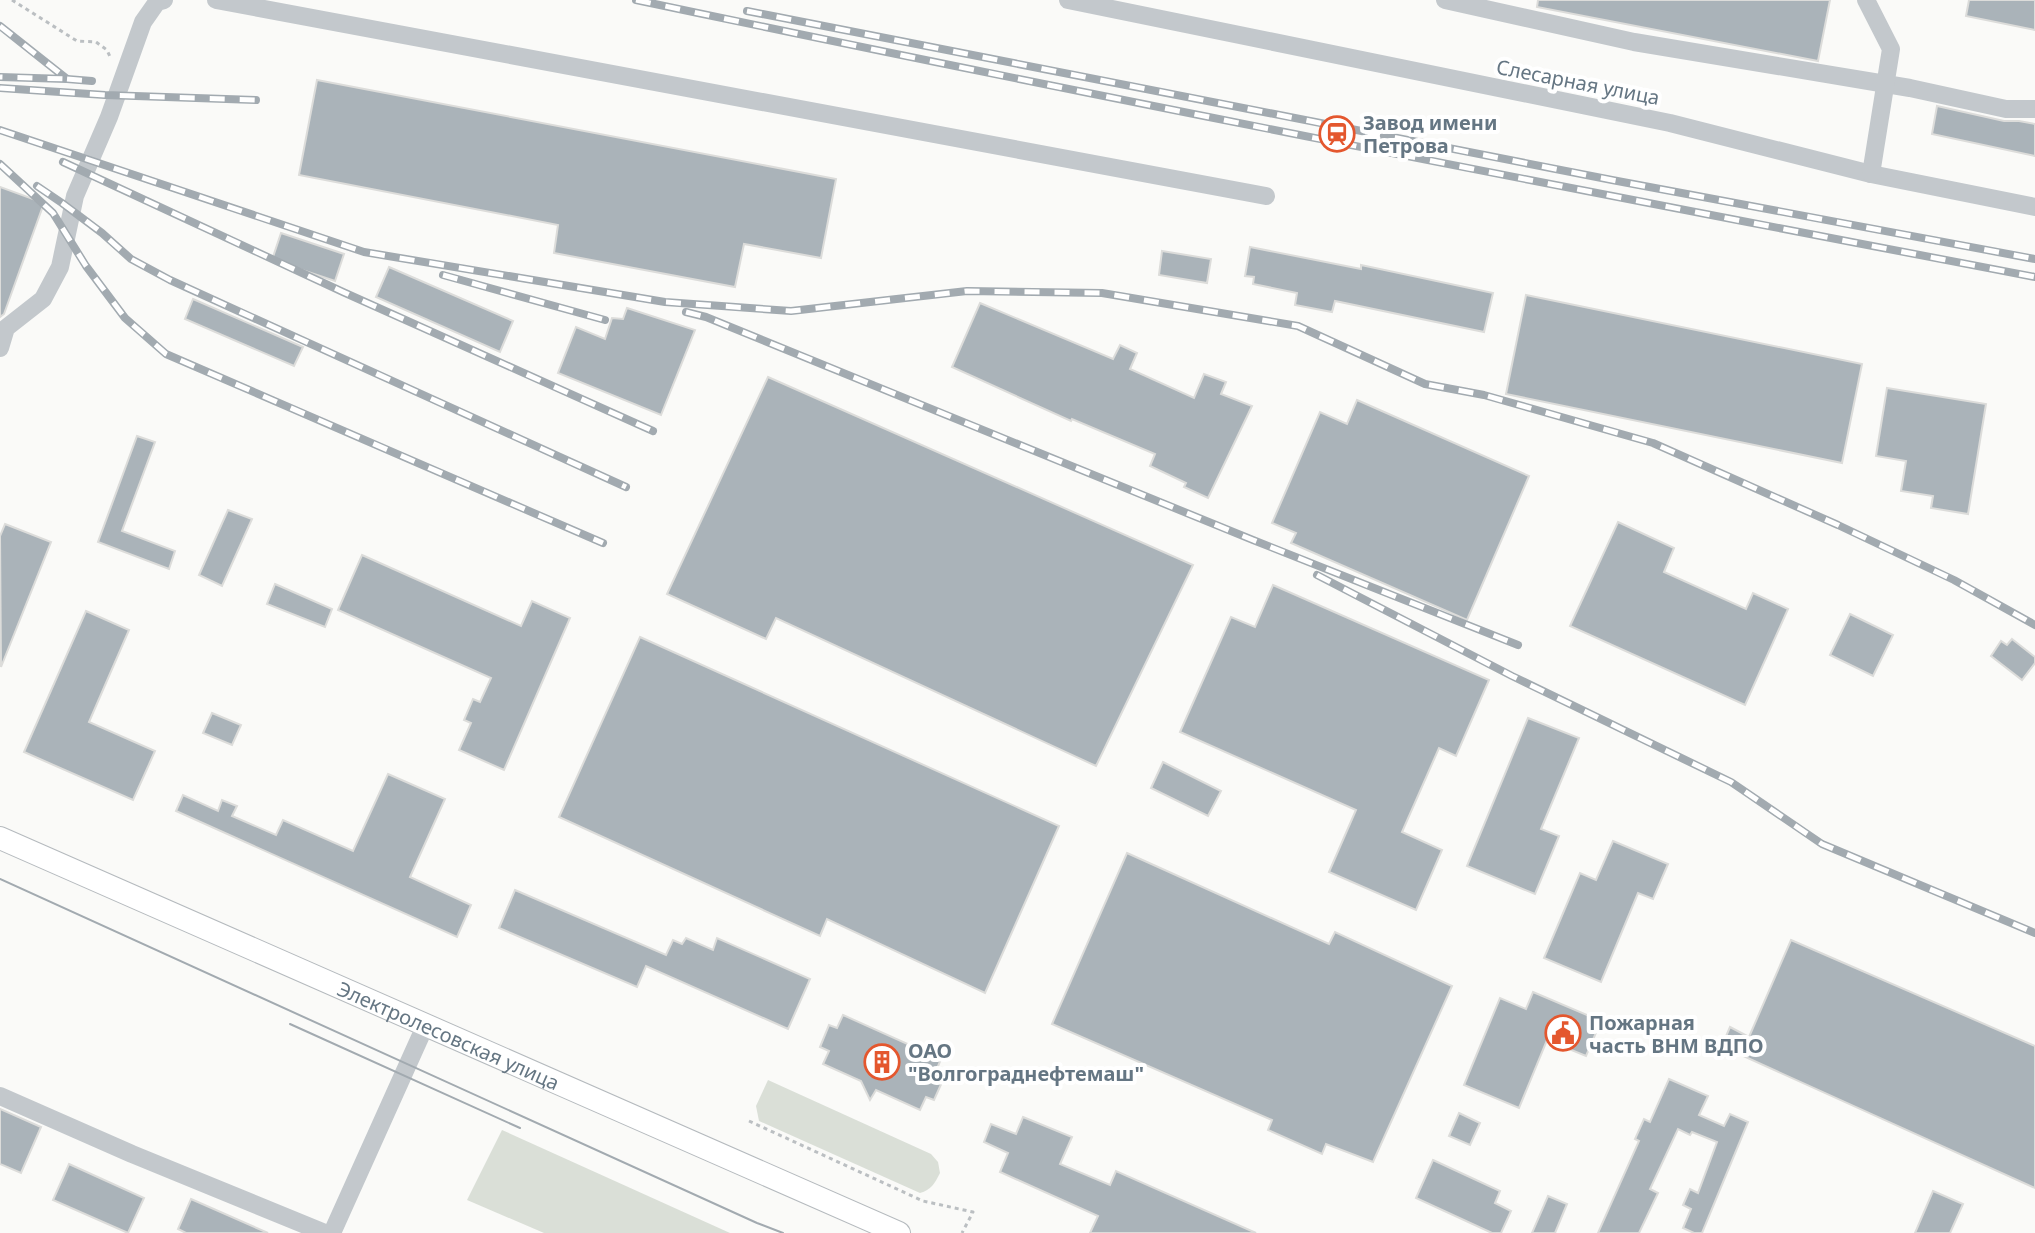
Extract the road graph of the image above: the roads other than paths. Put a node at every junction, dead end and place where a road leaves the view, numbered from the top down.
1 (164, 0) edge
2 (216, 0) edge
3 (1068, 0) edge
4 (1445, 0) edge
5 (1866, 0) edge
6 (1886, 84) junction
7 (2035, 109) edge
8 (1871, 174) junction
9 (1266, 196) dead end
10 (2035, 207) edge
11 (0, 348) edge
12 (0, 838) edge
13 (426, 1024) junction
14 (0, 1096) edge
15 (325, 1233) edge
16 (332, 1233) edge
17 (899, 1233) edge

1 - 11 street
2 - 9 street
3 - 8 street, Слесарная улица
4 - 6 street
5 - 6 street
6 - 7 street
6 - 8 street
8 - 10 street, Слесарная улица
12 - 13 main road, Электролесовская улица
13 - 16 street
13 - 17 main road, Электролесовская улица
14 - 15 street

